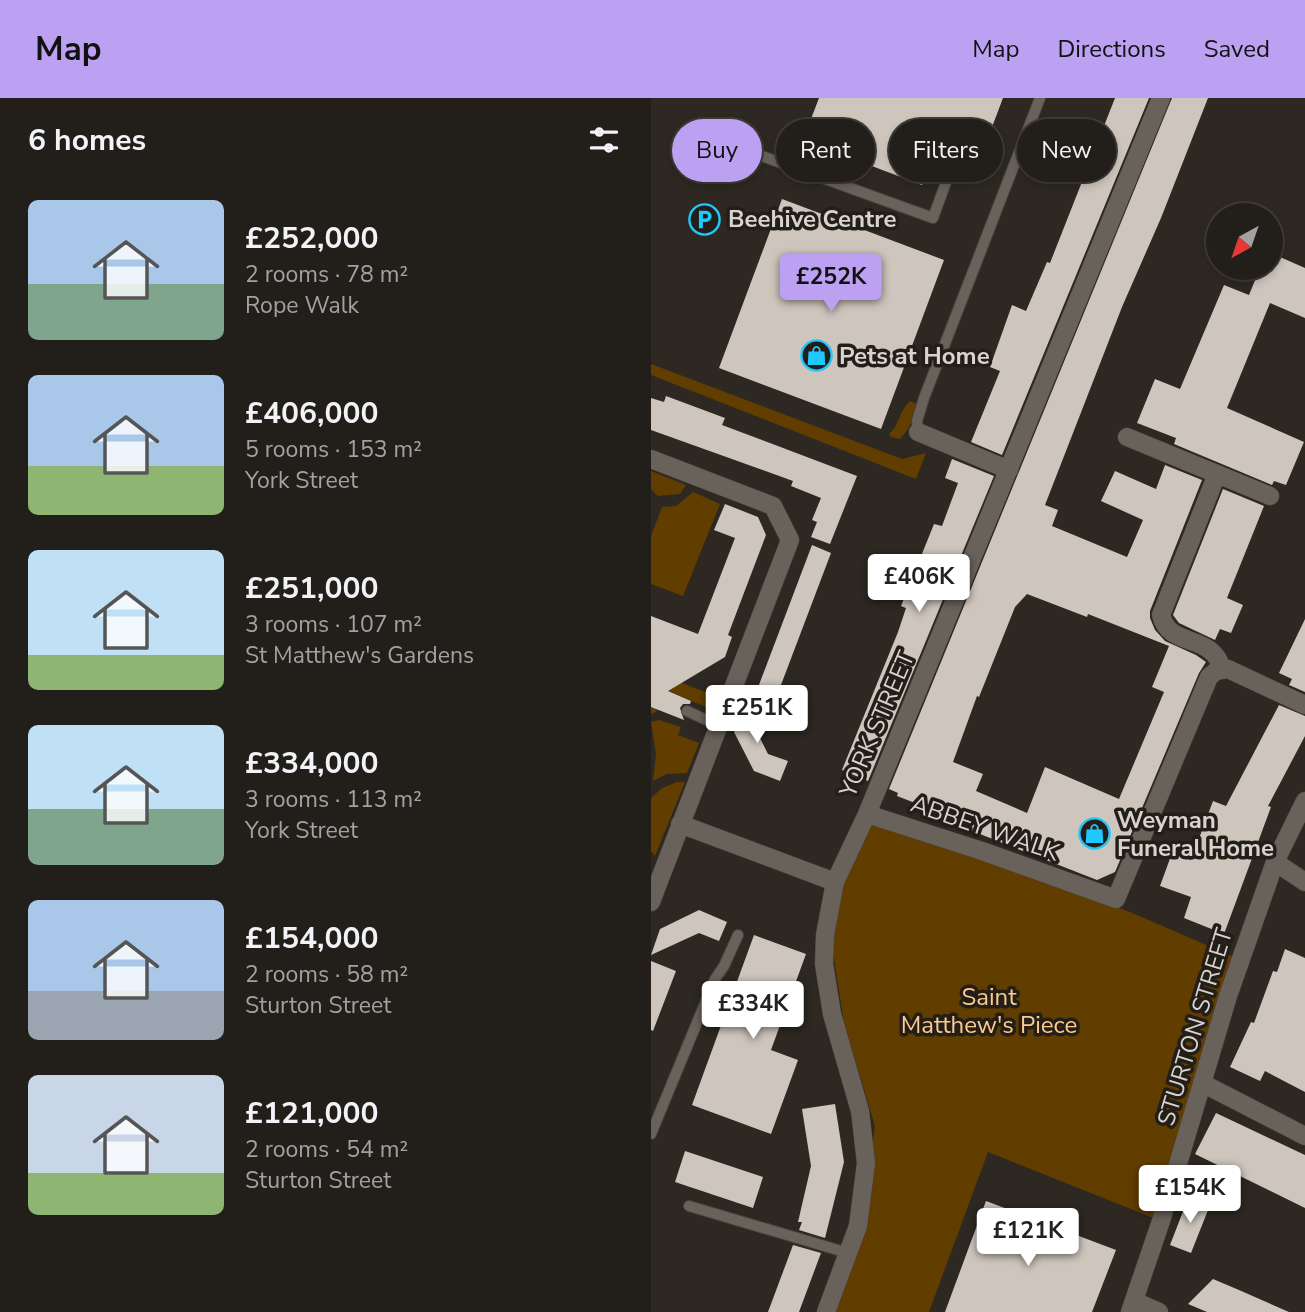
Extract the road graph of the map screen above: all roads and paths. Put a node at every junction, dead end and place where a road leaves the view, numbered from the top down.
1 (1040, 98) edge
2 (1161, 98) edge
3 (762, 156) edge
4 (946, 182) edge
5 (918, 432) joint
6 (1127, 437) dead end
7 (651, 459) edge
8 (1009, 470) junction
9 (1217, 474) junction
10 (1270, 496) dead end
11 (1222, 668) junction
12 (1305, 705) edge
13 (687, 711) dead end
14 (717, 725) junction
15 (1305, 801) edge
16 (867, 814) junction
17 (680, 824) junction
18 (1275, 862) junction
19 (835, 882) junction
20 (1305, 882) edge
21 (651, 902) edge
22 (738, 935) dead end
23 (1202, 1083) junction
24 (651, 1134) edge
25 (1305, 1136) edge
26 (689, 1206) dead end
27 (848, 1253) junction
28 (1132, 1306) edge
29 (827, 1312) edge
30 (1159, 1312) edge

1 - 5 lane
2 - 8 street, YORK STREET
3 - 4 lane
5 - 8 street
6 - 9 street
7 - 14 street
8 - 16 street, YORK STREET
9 - 10 street
9 - 11 street
11 - 12 street
11 - 16 street, ABBEY WALK
13 - 14 lane
14 - 17 street
15 - 18 street, STURTON STREET
16 - 19 street, YORK STREET
17 - 19 street
17 - 21 street
18 - 20 street
18 - 23 street, STURTON STREET
19 - 27 street, YORK STREET
22 - 24 lane
23 - 25 street
23 - 28 street, STURTON STREET
26 - 27 lane
27 - 29 street, YORK STREET
28 - 30 street

